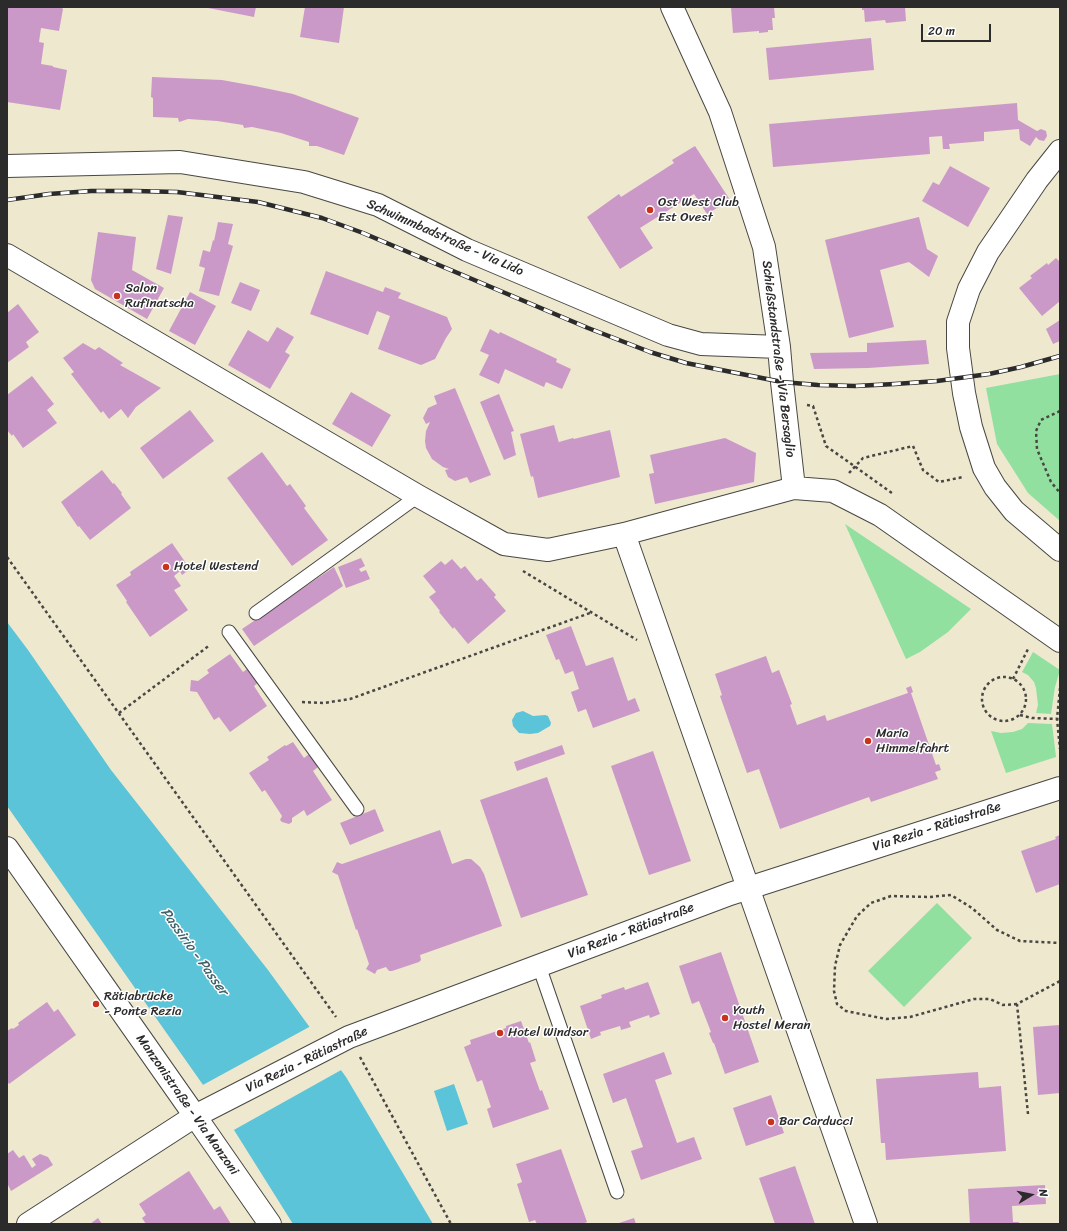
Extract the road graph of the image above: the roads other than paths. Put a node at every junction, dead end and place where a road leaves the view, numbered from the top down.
1 (672, 7) edge
2 (1060, 151) edge
3 (7, 166) edge
4 (7, 255) edge
5 (779, 348) junction
6 (794, 488) junction
7 (418, 496) junction
8 (624, 534) junction
9 (1060, 550) edge
10 (256, 613) dead end
11 (229, 632) dead end
12 (1060, 640) edge
13 (1060, 788) edge
14 (358, 809) dead end
15 (7, 848) edge
16 (748, 888) junction
17 (539, 966) junction
18 (204, 1111) junction
19 (617, 1192) dead end
20 (28, 1224) edge
21 (270, 1224) edge
22 (866, 1224) edge

1 - 5 street, Schießstandstraße - Via Bersaglio
2 - 9 street
3 - 5 street, Schwimmbadstraße - Via Lido
4 - 7 street
5 - 6 street, Schießstandstraße - Via Bersaglio
6 - 8 street
6 - 12 street
7 - 8 street
7 - 10 lane
8 - 16 street
11 - 14 lane
13 - 16 street, Via Rezia - Rätiastraße
15 - 18 street, Manzonistraße - Via Manzoni
16 - 17 street, Via Rezia - Rätiastraße
16 - 22 street
17 - 18 street, Via Rezia - Rätiastraße
17 - 19 lane
18 - 20 street, Via Rezia - Rätiastraße
18 - 21 street, Manzonistraße - Via Manzoni

